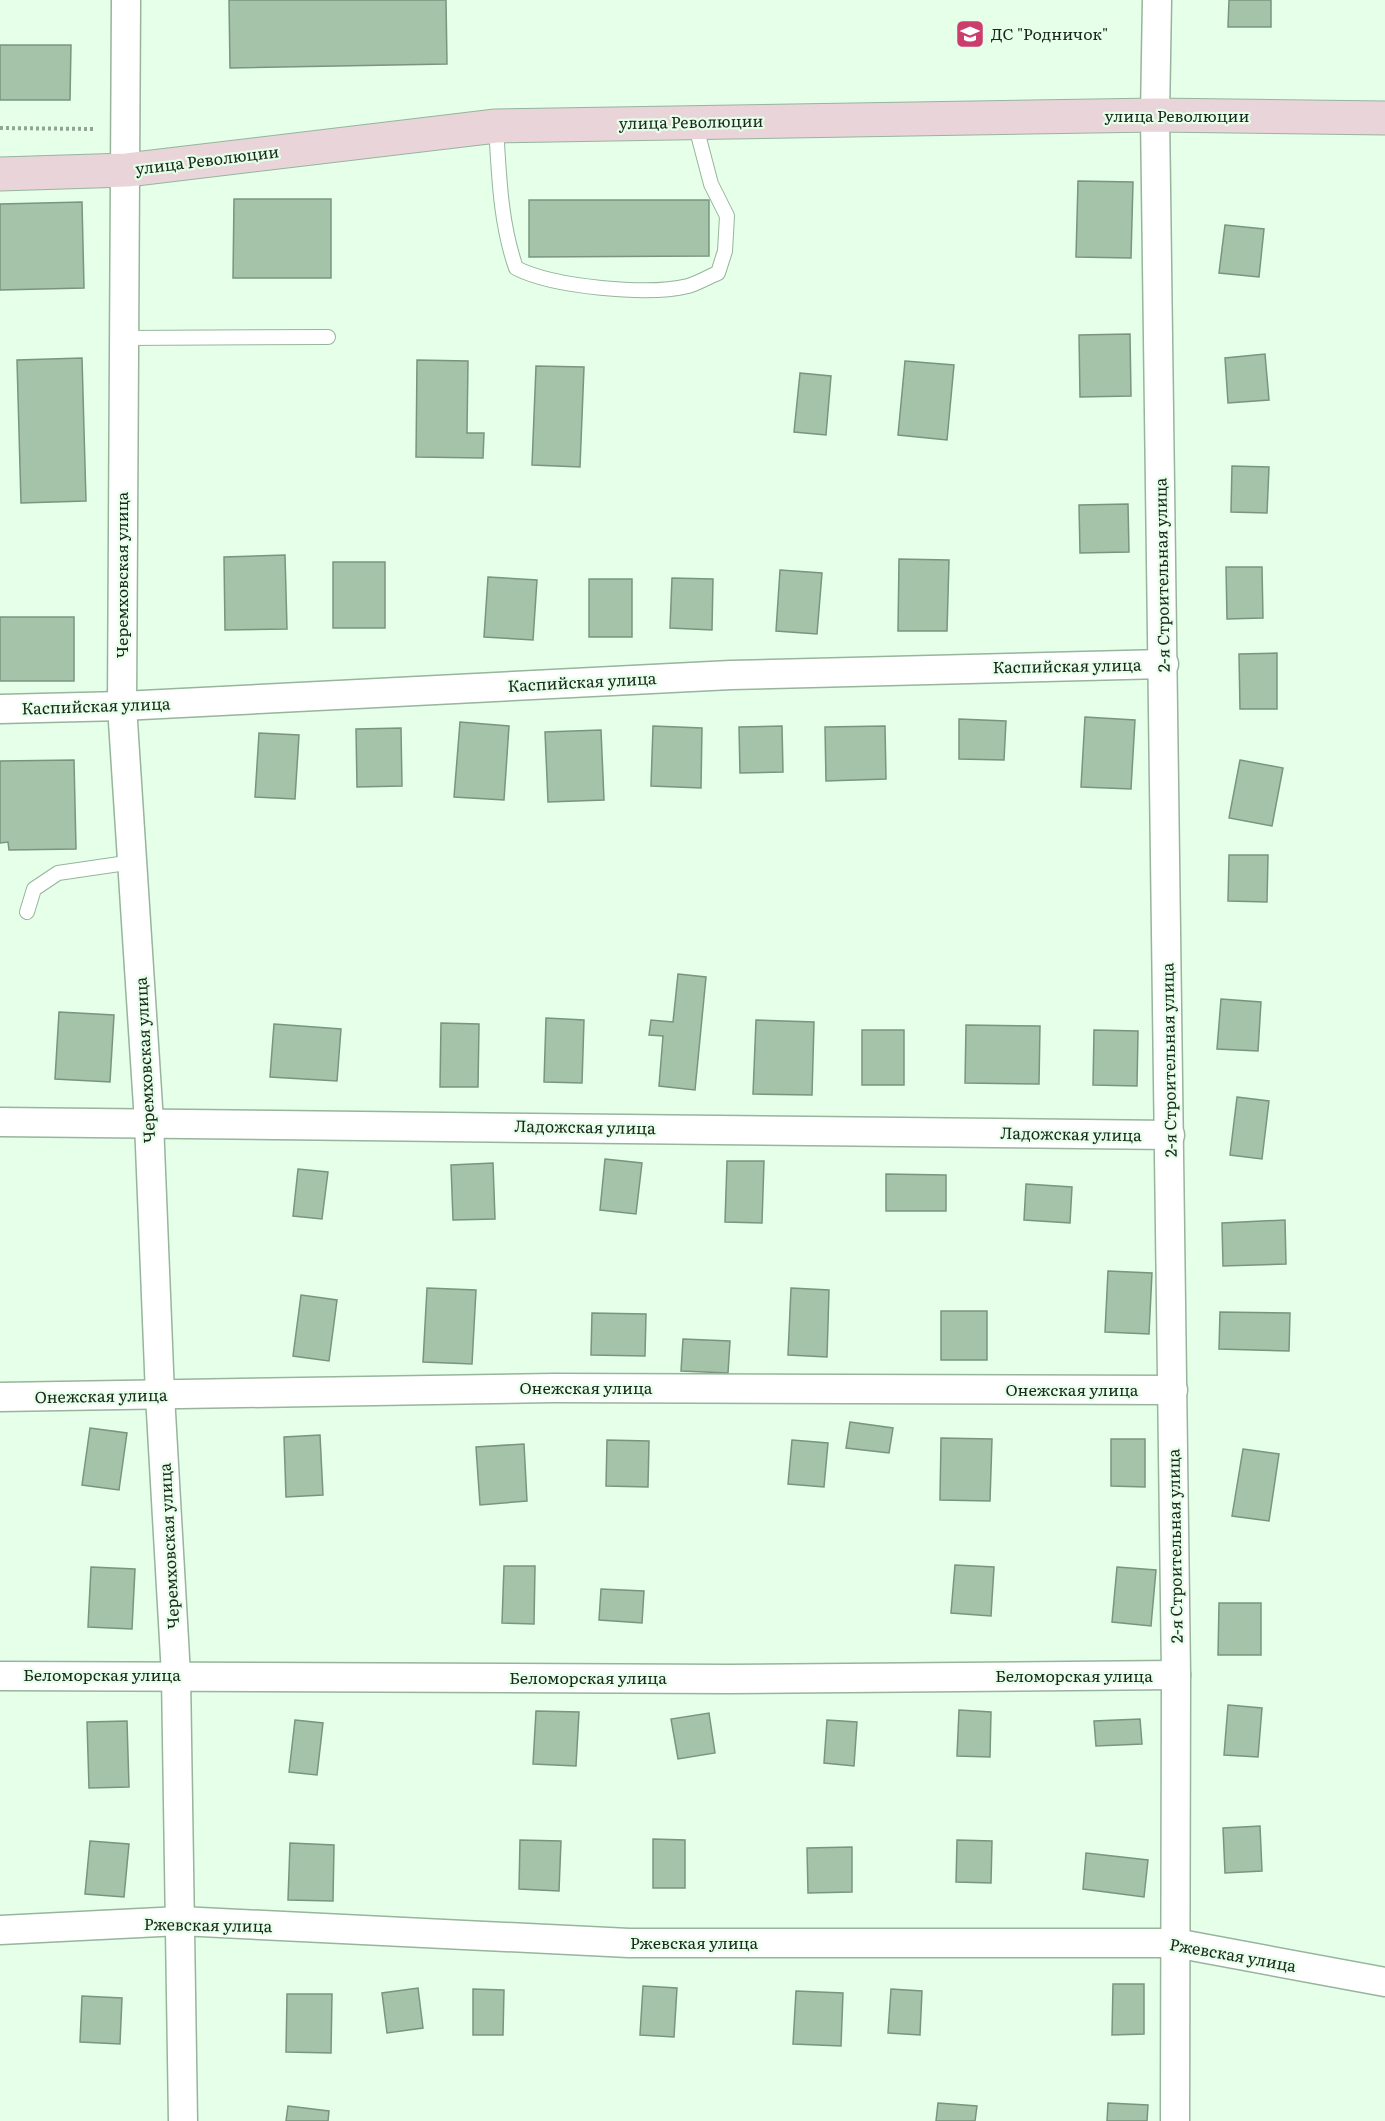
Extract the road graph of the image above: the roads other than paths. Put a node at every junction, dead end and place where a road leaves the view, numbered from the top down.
1 (126, 0) edge
2 (1157, 0) edge
3 (1155, 115) junction
4 (1385, 118) edge
5 (694, 122) junction
6 (496, 126) junction
7 (127, 170) junction
8 (0, 174) edge
9 (328, 337) dead end
10 (123, 338) junction
11 (1164, 664) junction
12 (122, 706) junction
13 (0, 709) edge
14 (133, 862) junction
15 (27, 912) dead end
16 (0, 1122) edge
17 (149, 1122) junction
18 (1170, 1135) junction
19 (1173, 1390) junction
20 (160, 1395) junction
21 (0, 1397) edge
22 (176, 1675) junction
23 (1176, 1675) junction
24 (0, 1676) edge
25 (180, 1922) junction
26 (0, 1930) edge
27 (1175, 1943) junction
28 (1385, 1982) edge
29 (183, 2121) edge
30 (1175, 2121) edge

1 - 7 street, Черемховская улица
2 - 3 street, 2-я Строительная улица
3 - 4 street, улица Революции
3 - 5 street, улица Революции
3 - 11 street, 2-я Строительная улица
5 - 6 street, улица Революции
5 - 6 lane
6 - 7 street, улица Революции
7 - 8 street, улица Революции
7 - 10 street, Черемховская улица
9 - 10 lane
10 - 12 street, Черемховская улица
11 - 12 street, Каспийская улица
11 - 18 street, 2-я Строительная улица
12 - 13 street, Каспийская улица
12 - 14 street, Черемховская улица
14 - 15 lane
14 - 17 street, Черемховская улица
16 - 17 street, Ладожская улица
17 - 18 street, Ладожская улица
17 - 20 street, Черемховская улица
18 - 19 street, 2-я Строительная улица
19 - 20 street, Онежская улица
19 - 23 street, 2-я Строительная улица
20 - 21 street, Онежская улица
20 - 22 street, Черемховская улица
22 - 23 street, Беломорская улица
22 - 24 street, Беломорская улица
22 - 25 street, Черемховская улица
23 - 27 street, 2-я Строительная улица
25 - 26 street, Ржевская улица
25 - 27 street, Ржевская улица
25 - 29 street, Черемховская улица
27 - 28 street, Ржевская улица
27 - 30 street, 2-я Строительная улица

